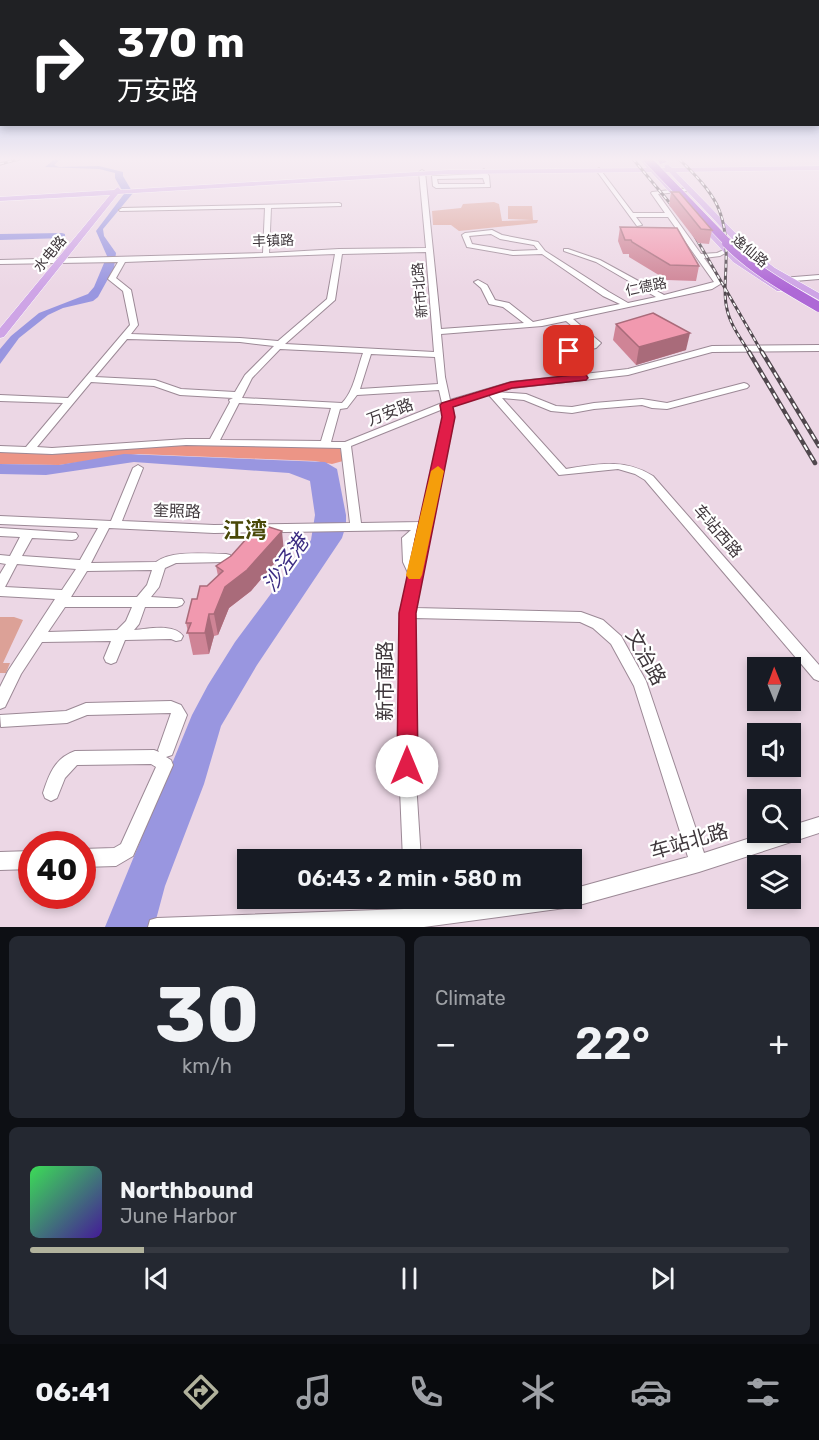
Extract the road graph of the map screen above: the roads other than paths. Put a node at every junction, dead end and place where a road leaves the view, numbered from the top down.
1 (109, 202) edge
2 (425, 202) edge
3 (623, 202) edge
4 (661, 202) edge
5 (681, 202) edge
6 (692, 202) edge
7 (694, 202) edge
8 (701, 202) edge
9 (339, 205) dead end
10 (268, 208) junction
11 (122, 210) dead end
12 (669, 214) junction
13 (632, 215) junction
14 (639, 225) edge
15 (430, 250) junction
16 (566, 250) dead end
17 (339, 251) junction
18 (726, 251) junction
19 (543, 252) junction
20 (266, 253) junction
21 (700, 256) junction
22 (120, 260) junction
23 (0, 262) edge
24 (60, 262) junction
25 (819, 276) edge
26 (788, 279) junction
27 (766, 281) junction
28 (478, 282) dead end
29 (662, 297) junction
30 (819, 299) edge
31 (627, 305) junction
32 (819, 309) edge
33 (567, 318) junction
34 (532, 325) junction
35 (437, 332) junction
36 (0, 335) edge
37 (125, 336) junction
38 (279, 345) junction
39 (819, 348) edge
40 (368, 350) junction
41 (439, 355) junction
42 (582, 378) junction
43 (91, 379) junction
44 (744, 386) dead end
45 (442, 387) junction
46 (354, 392) junction
47 (491, 393) junction
48 (0, 398) edge
49 (236, 398) junction
50 (71, 402) junction
51 (446, 405) junction
52 (336, 407) junction
53 (214, 442) junction
54 (325, 445) junction
55 (346, 446) junction
56 (0, 449) edge
57 (29, 450) junction
58 (138, 468) dead end
59 (0, 520) edge
60 (111, 524) junction
61 (425, 526) junction
62 (352, 527) junction
63 (0, 532) edge
64 (28, 534) junction
65 (72, 536) dead end
66 (226, 558) edge
67 (0, 559) edge
68 (14, 560) junction
69 (84, 566) junction
70 (159, 567) junction
71 (0, 585) edge
72 (0, 591) edge
73 (62, 598) junction
74 (140, 602) junction
75 (177, 602) dead end
76 (407, 613) junction
77 (120, 635) junction
78 (176, 636) dead end
79 (37, 637) junction
80 (111, 658) dead end
81 (819, 675) edge
82 (0, 703) edge
83 (0, 721) edge
84 (165, 750) dead end
85 (51, 793) dead end
86 (819, 825) edge
87 (411, 849) edge
88 (96, 858) edge
89 (18, 860) edge
90 (0, 861) edge
91 (699, 863) junction
92 (582, 895) edge
93 (502, 909) edge
94 (415, 923) edge
95 (157, 927) edge
96 (163, 927) edge

1 - 24 main road, 水电路
2 - 15 street, 新市北路
3 - 13 street
4 - 12 street, 仁德路
5 - 18 main road, 逸仙路
6 - 32 highway, bridge
7 - 30 highway, bridge
8 - 26 main road, 逸仙路
9 - 10 street
10 - 11 street
10 - 20 street
12 - 13 street
12 - 21 street, 仁德路
13 - 14 street
15 - 17 street, 丰镇路
15 - 35 street, 新市北路
16 - 29 street
17 - 20 street, 丰镇路
17 - 38 street
18 - 21 street
18 - 27 main road, 逸仙路
19 - 19 street
19 - 31 street
20 - 22 street, 丰镇路
21 - 29 street, 仁德路
22 - 24 street, 丰镇路
22 - 37 street
23 - 24 street
24 - 36 main road, 水电路
25 - 26 street
26 - 27 street
26 - 30 main road, 逸仙路
27 - 32 main road, 逸仙路
28 - 34 street
29 - 31 street, 仁德路
31 - 33 street, 仁德路
33 - 34 street, 仁德路
33 - 42 street
34 - 35 street, 仁德路
35 - 41 street, 新市北路
37 - 38 street
37 - 43 street
38 - 40 street
38 - 49 street
39 - 42 street, 万安路
40 - 41 street
40 - 46 street
41 - 45 street, 新市北路
42 - 47 street, 万安路
43 - 49 street
43 - 50 street
44 - 47 street
45 - 46 street
45 - 51 street, 新市北路
46 - 52 street
47 - 51 street, 万安路
47 - 81 street, 车站西路
48 - 50 street
49 - 52 street
49 - 53 street
50 - 57 street
51 - 55 street, 万安路
51 - 61 street, 新市南路
52 - 54 street
53 - 54 street, 万安路
53 - 57 street, 万安路
54 - 55 street, 万安路
55 - 62 street
56 - 57 street, 万安路
58 - 60 street
59 - 60 street, 奎照路
60 - 62 street, 奎照路
60 - 69 street
61 - 62 street, 奎照路
61 - 76 street, 新市南路
63 - 64 street
64 - 65 street
64 - 68 street
66 - 70 street
67 - 68 street
68 - 69 street
68 - 71 street
69 - 70 street
69 - 73 street
70 - 74 street
72 - 73 street
73 - 74 street
73 - 79 street
74 - 75 street
74 - 77 street
76 - 87 street, 新市南路
76 - 91 street, 文治路
77 - 78 street
77 - 79 street
77 - 80 street
79 - 82 street
83 - 84 street
85 - 88 street
86 - 91 street, 车站北路
89 - 90 street
91 - 92 street, 车站北路
93 - 94 street, 车站北路
94 - 96 street, 车站北路
95 - 96 street, 车站北路

